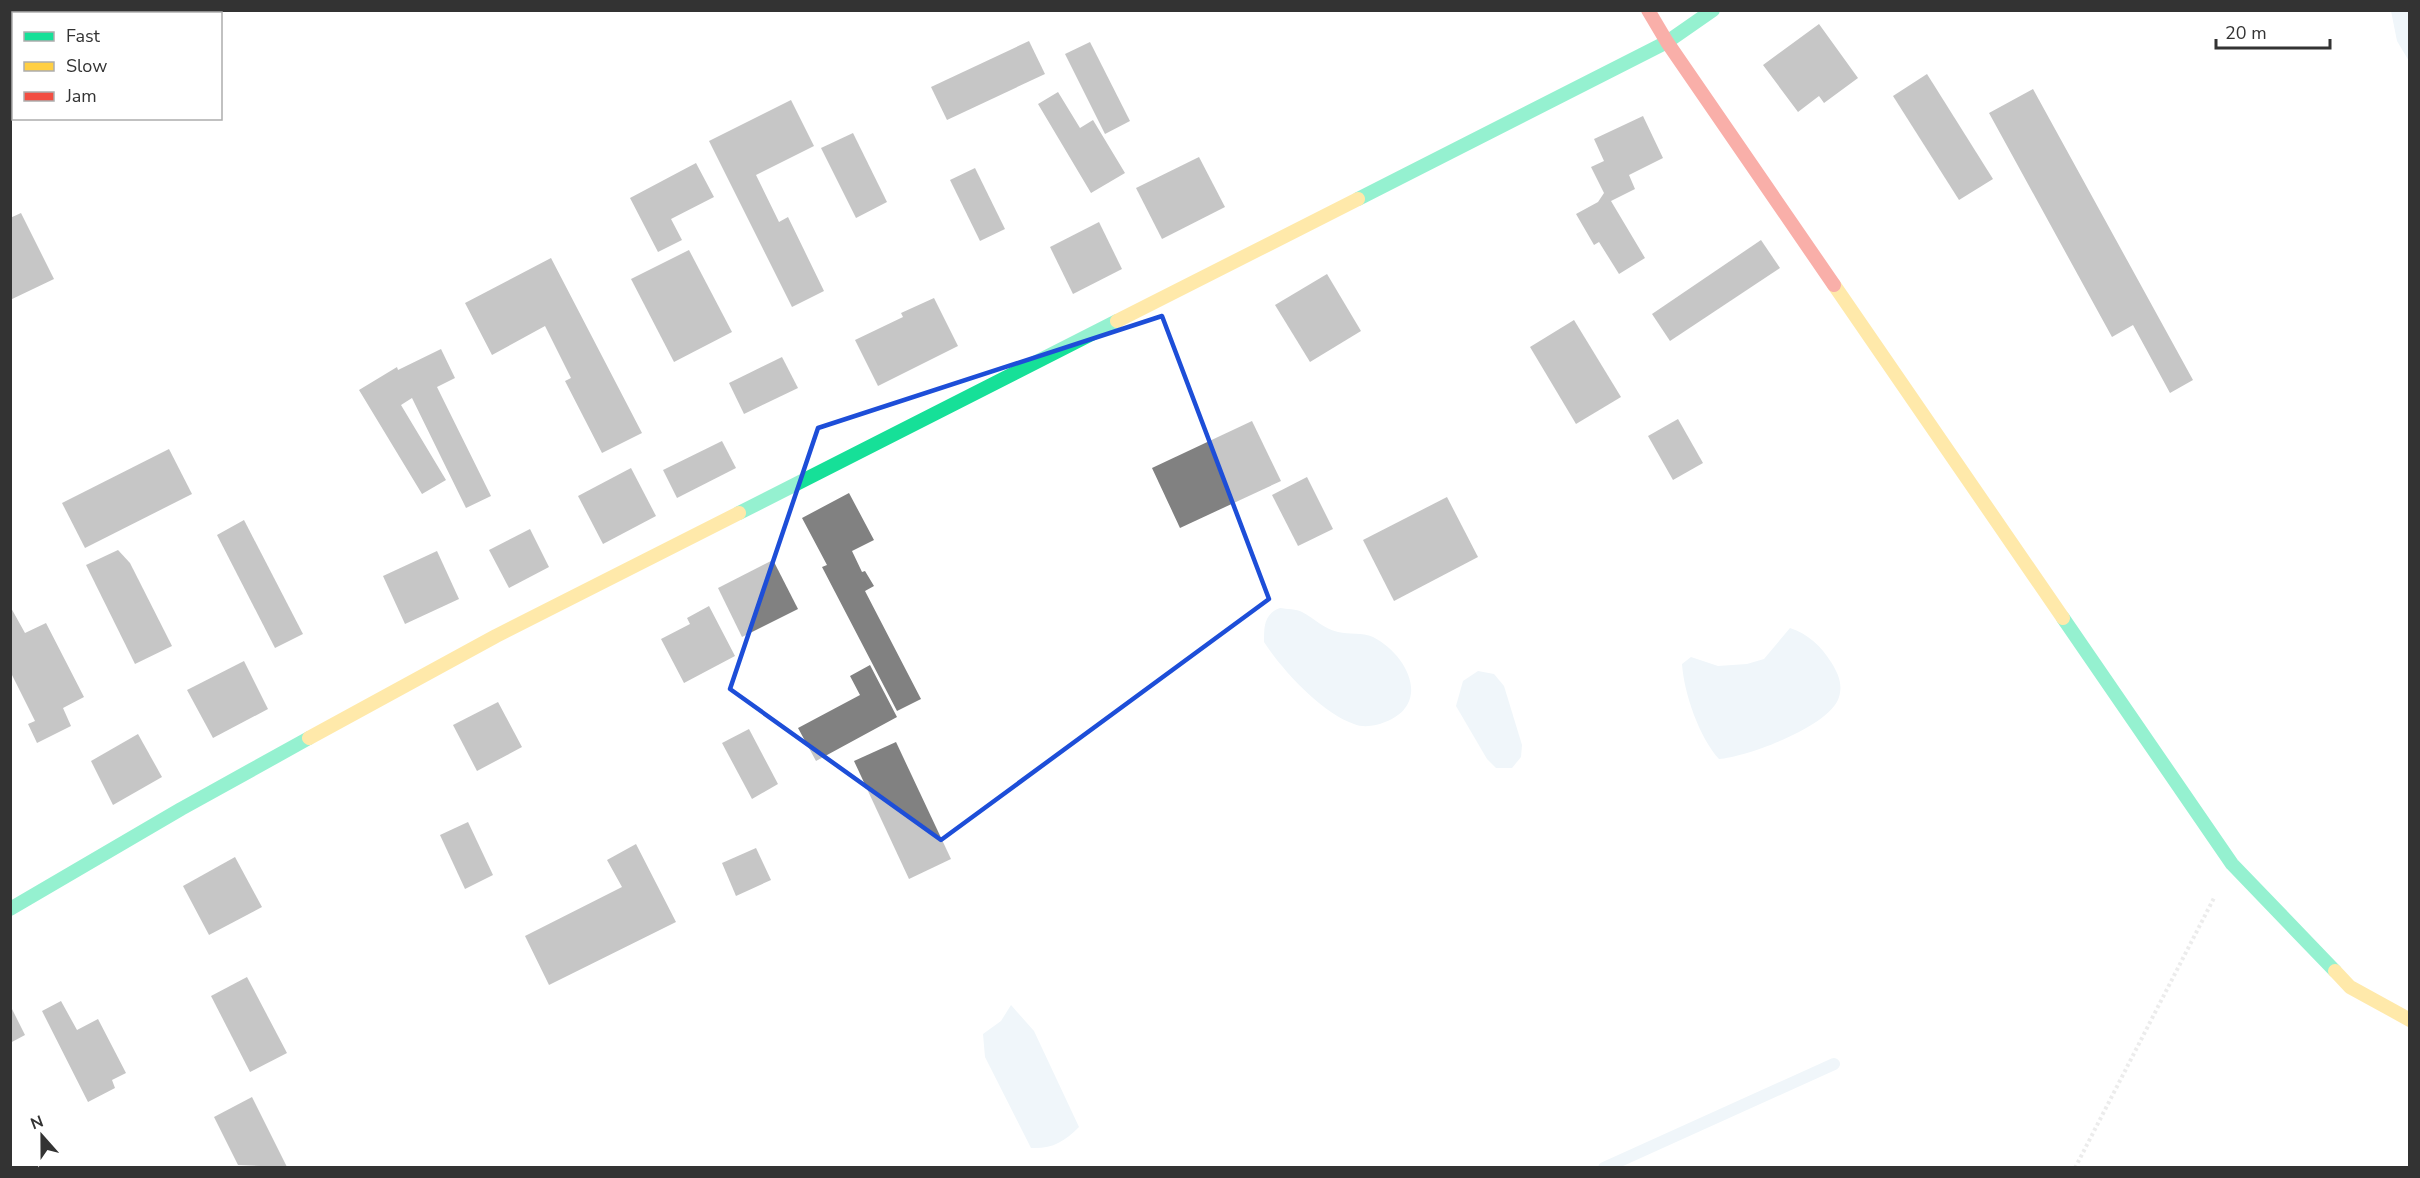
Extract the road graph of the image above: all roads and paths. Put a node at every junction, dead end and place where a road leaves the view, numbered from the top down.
1 (1648, 10) edge
2 (1713, 10) edge
3 (1667, 42) junction
4 (2232, 864) junction
5 (10, 909) edge
6 (2409, 1020) edge
7 (2075, 1167) edge

1 - 3 street
2 - 3 street
3 - 4 street
3 - 5 street
4 - 6 street
4 - 7 path

